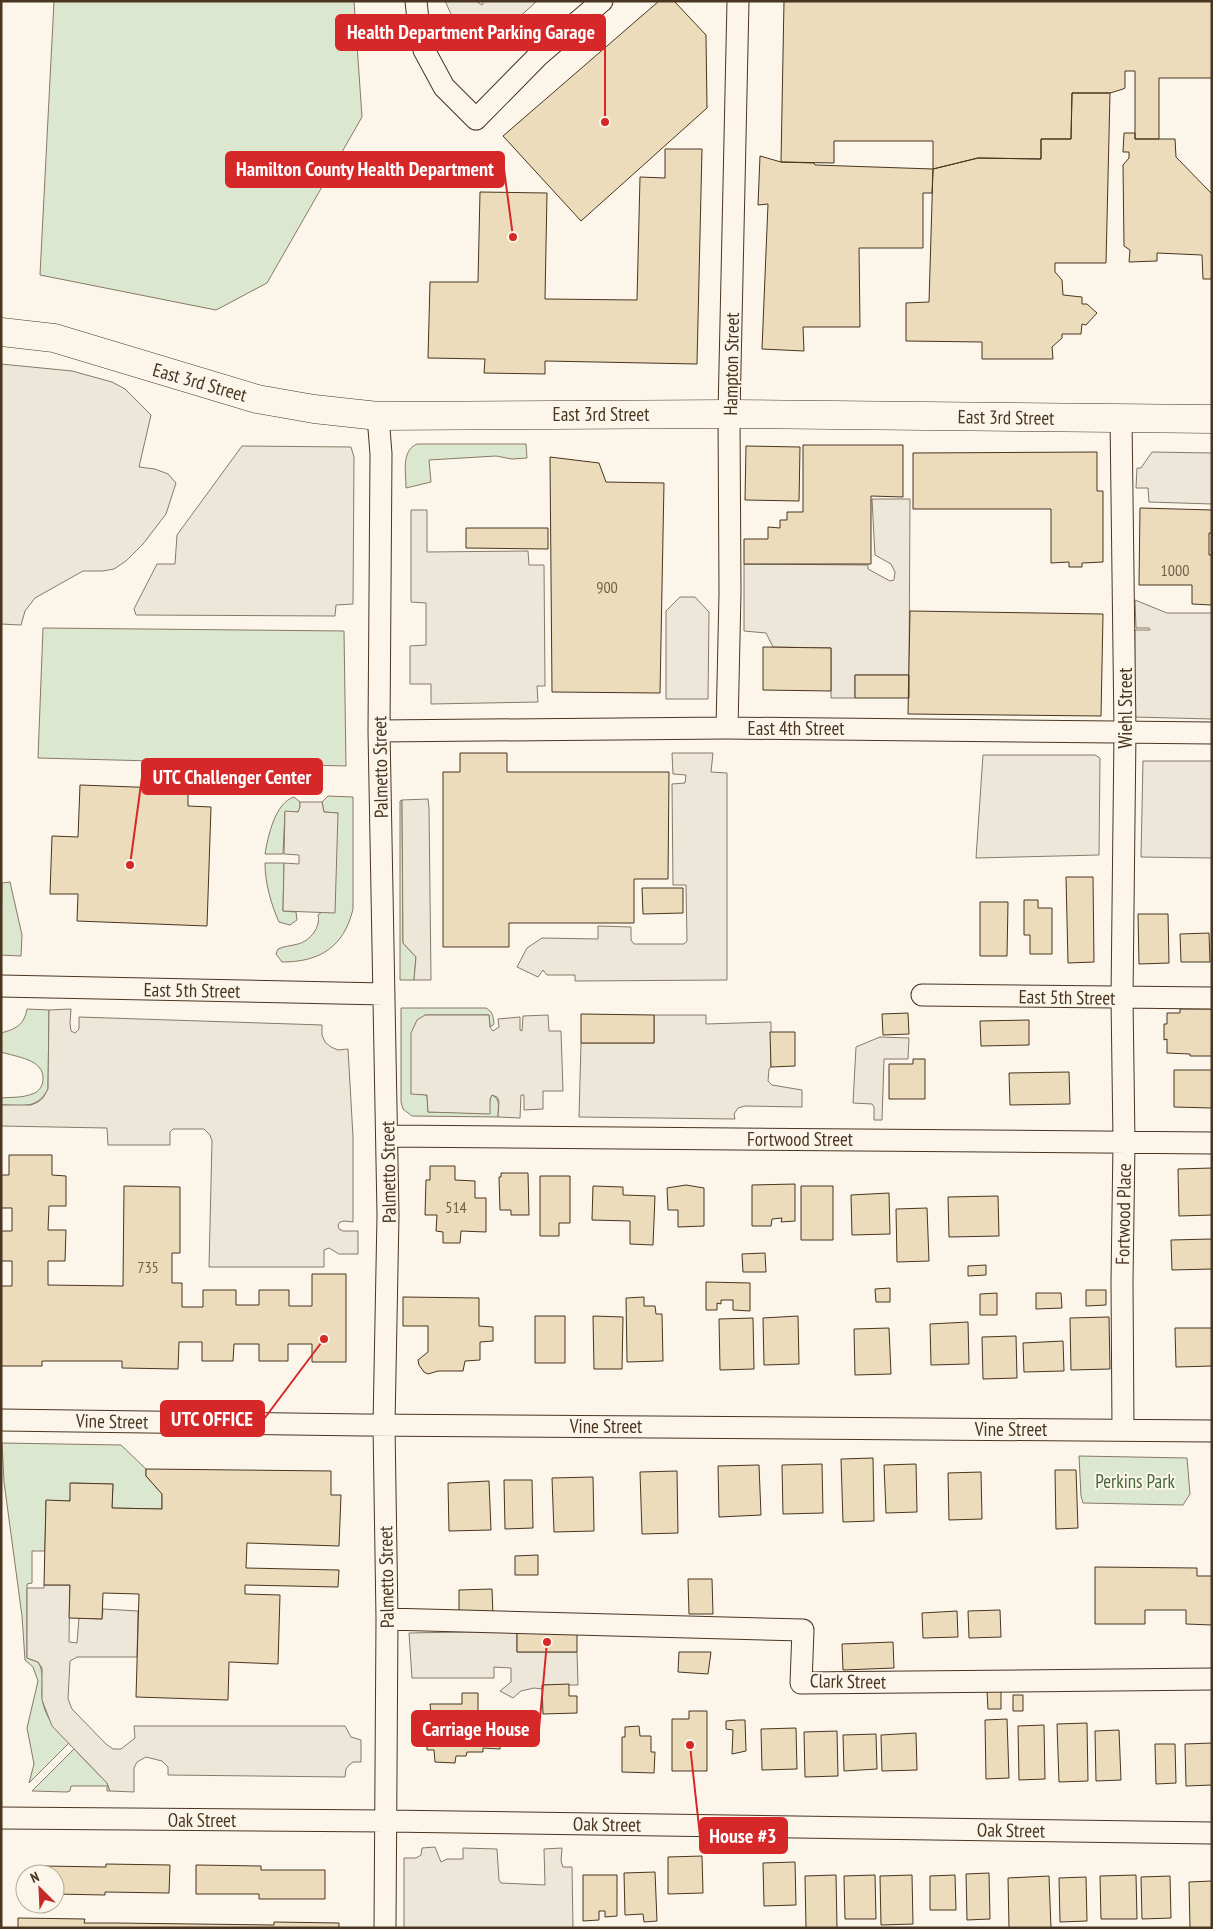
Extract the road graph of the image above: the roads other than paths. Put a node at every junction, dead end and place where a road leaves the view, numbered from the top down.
1 (416, 1) edge
2 (602, 1) edge
3 (738, 1) edge
4 (1, 332) edge
5 (730, 414) junction
6 (378, 416) junction
7 (1121, 418) junction
8 (1212, 419) edge
9 (727, 728) junction
10 (380, 731) junction
11 (1125, 731) junction
12 (1212, 733) edge
13 (1, 986) edge
14 (384, 994) junction
15 (922, 995) dead end
16 (1122, 998) junction
17 (1212, 998) edge
18 (388, 1136) junction
19 (1124, 1142) junction
20 (1212, 1143) edge
21 (1, 1420) edge
22 (384, 1425) junction
23 (1123, 1430) junction
24 (1212, 1431) edge
25 (387, 1620) junction
26 (1212, 1679) edge
27 (1, 1818) edge
28 (386, 1821) junction
29 (1212, 1833) edge
30 (385, 1928) edge

1 - 2 street
3 - 5 street, Hampton Street
4 - 6 main road, East 3rd Street
5 - 6 main road, East 3rd Street
5 - 7 main road, East 3rd Street
5 - 9 street, Hampton Street
6 - 10 street, Palmetto Street
7 - 8 main road, East 3rd Street
7 - 11 street, Wiehl Street
9 - 10 street, East 4th Street
9 - 11 street, East 4th Street
10 - 14 street, Palmetto Street
11 - 12 street, East 4th Street
11 - 16 street, Wiehl Street
13 - 14 street, East 5th Street
14 - 18 street, Palmetto Street
15 - 16 street, East 5th Street
16 - 17 street, East 5th Street
16 - 19 street, Fortwood Place
18 - 19 street, Fortwood Street
18 - 22 street, Palmetto Street
19 - 20 street, Fortwood Street
19 - 23 street, Fortwood Place
21 - 22 street, Vine Street
22 - 23 street, Vine Street
22 - 25 street, Palmetto Street
23 - 24 street, Vine Street
25 - 26 street, Clark Street
25 - 28 street, Palmetto Street
27 - 28 street, Oak Street
28 - 29 street, Oak Street
28 - 30 street, Palmetto Street

